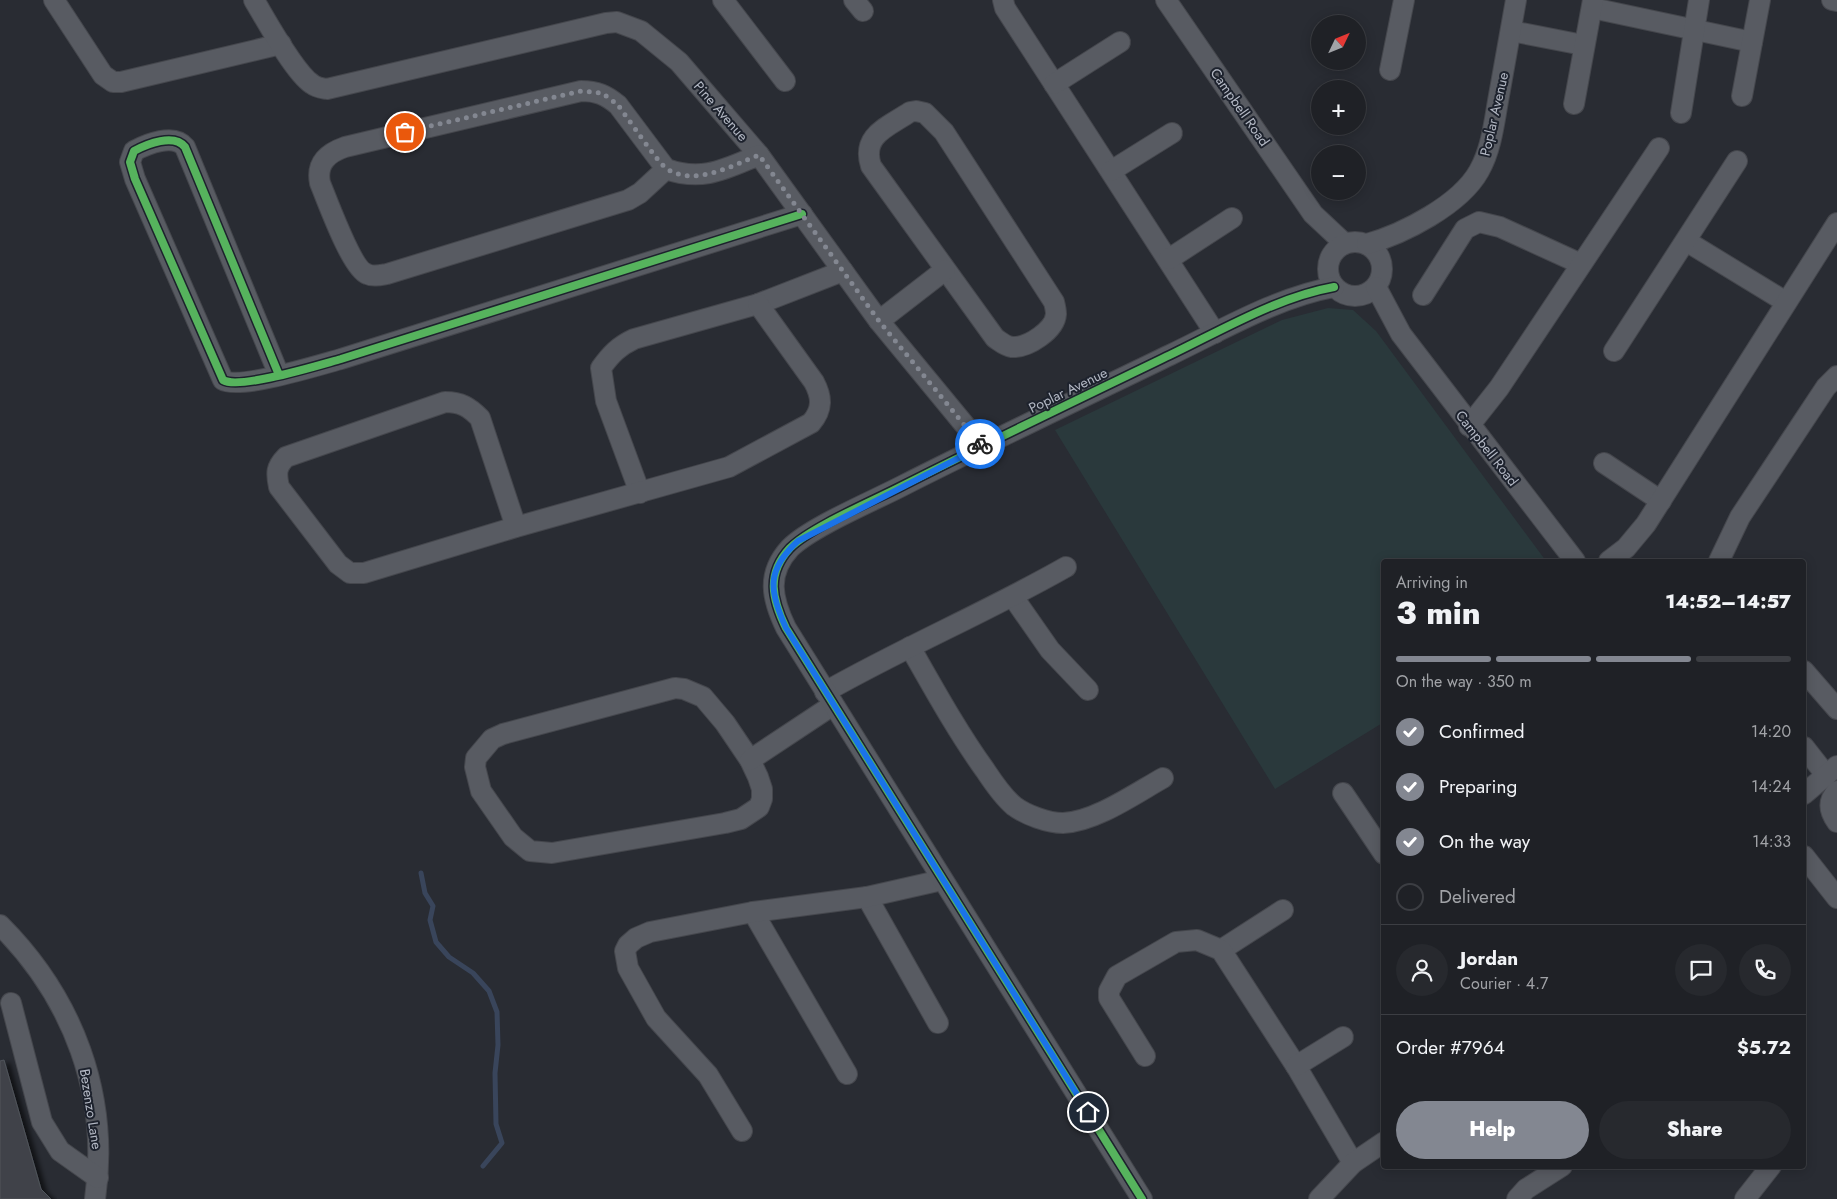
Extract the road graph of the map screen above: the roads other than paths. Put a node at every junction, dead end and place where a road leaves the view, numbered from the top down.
1 (54, 0) edge
2 (254, 0) edge
3 (723, 0) edge
4 (1003, 0) edge
5 (1166, 0) edge
6 (1404, 0) edge
7 (1516, 0) edge
8 (1699, 0) edge
9 (1760, 0) edge
10 (1832, 0) edge
11 (1837, 1) edge
12 (1592, 4) edge
13 (1695, 29) junction
14 (1511, 31) junction
15 (1120, 42) dead end
16 (1752, 42) junction
17 (280, 44) junction
18 (1584, 45) junction
19 (1390, 70) dead end
20 (785, 81) dead end
21 (1054, 84) junction
22 (1742, 96) dead end
23 (1574, 104) dead end
24 (1681, 113) dead end
25 (1172, 132) dead end
26 (1659, 148) dead end
27 (759, 155) junction
28 (1737, 161) dead end
29 (666, 169) junction
30 (1111, 171) junction
31 (802, 214) junction
32 (1232, 218) dead end
33 (1837, 223) edge
34 (1413, 226) junction
35 (1686, 241) junction
36 (1367, 244) junction
37 (1169, 259) junction
38 (1381, 261) junction
39 (1334, 264) junction
40 (1581, 264) junction
41 (945, 270) junction
42 (844, 271) junction
43 (1370, 291) junction
44 (1423, 295) dead end
45 (1786, 302) junction
46 (758, 304) junction
47 (879, 321) junction
48 (1215, 334) junction
49 (1614, 351) dead end
50 (279, 375) junction
51 (1837, 376) edge
52 (1470, 426) junction
53 (982, 446) junction
54 (1604, 463) dead end
55 (640, 493) junction
56 (1661, 502) junction
57 (516, 527) junction
58 (1572, 559) edge
59 (1611, 559) edge
60 (1720, 559) edge
61 (1066, 567) dead end
62 (1013, 597) junction
63 (910, 647) junction
64 (1806, 672) edge
65 (1088, 690) dead end
66 (829, 698) junction
67 (1837, 709) edge
68 (1806, 749) edge
69 (750, 760) junction
70 (1163, 778) dead end
71 (1833, 778) edge
72 (1806, 793) edge
73 (1343, 794) dead end
74 (1837, 822) edge
75 (1376, 830) edge
76 (1381, 845) edge
77 (1806, 859) edge
78 (942, 880) junction
79 (867, 897) junction
80 (1837, 898) edge
81 (1283, 910) dead end
82 (753, 912) junction
83 (0, 925) edge
84 (1221, 950) junction
85 (12, 1004) dead end
86 (938, 1023) dead end
87 (1342, 1037) dead end
88 (1145, 1056) dead end
89 (1296, 1066) junction
90 (847, 1074) dead end
91 (742, 1131) dead end
92 (1381, 1144) edge
93 (1353, 1163) junction
94 (1557, 1169) edge
95 (1769, 1169) edge
96 (98, 1178) junction
97 (1138, 1197) edge
98 (95, 1199) edge
99 (1319, 1199) edge
100 (1517, 1199) edge
101 (1745, 1199) edge

1 - 17 street
2 - 17 street, Pine Avenue
3 - 20 street
4 - 21 street
5 - 39 street, Campbell Road
6 - 19 street
7 - 14 street, Poplar Avenue
8 - 13 street
9 - 16 street
10 - 11 street
12 - 13 street
12 - 18 street
13 - 16 street
13 - 24 street
14 - 18 street
14 - 34 street, Poplar Avenue
15 - 21 street
16 - 22 street
17 - 27 street, Pine Avenue
18 - 23 street
21 - 30 street
25 - 30 street
26 - 40 street
27 - 29 street
27 - 31 street, Pine Avenue
28 - 35 street
29 - 29 street
30 - 37 street
31 - 42 street, Pine Avenue
31 - 50 street
32 - 37 street
33 - 45 street
34 - 36 street, Poplar Avenue
34 - 38 street, Poplar Avenue
35 - 45 street
35 - 49 street
36 - 38 street
36 - 39 street
37 - 48 street
38 - 43 street
39 - 43 street
39 - 48 street, Poplar Avenue
40 - 44 street
40 - 52 street
41 - 41 street
41 - 47 street
42 - 46 street
42 - 47 street, Pine Avenue
43 - 52 street, Campbell Road
45 - 56 street
46 - 55 street
46 - 55 street
47 - 53 street, Pine Avenue
48 - 53 street, Poplar Avenue
50 - 50 street
51 - 60 street
52 - 58 street, Campbell Road
53 - 66 street, Poplar Avenue
54 - 56 street
55 - 57 street
56 - 59 street
57 - 57 street
61 - 62 street
62 - 63 street
62 - 65 street
63 - 66 street
63 - 70 street
64 - 67 street
66 - 69 street
66 - 78 street, Poplar Avenue
68 - 71 street
69 - 69 street
71 - 72 street
71 - 74 street
73 - 75 street
75 - 76 street
77 - 80 street
78 - 79 street
78 - 97 street, Poplar Avenue
79 - 82 street
79 - 86 street
81 - 84 street
82 - 90 street
82 - 91 street
83 - 96 street, Bezenzo Lane
84 - 88 street
84 - 89 street
85 - 96 street
87 - 89 street
89 - 93 street
92 - 93 street
93 - 99 street
94 - 100 street
95 - 101 street
96 - 98 street, Bezenzo Lane

